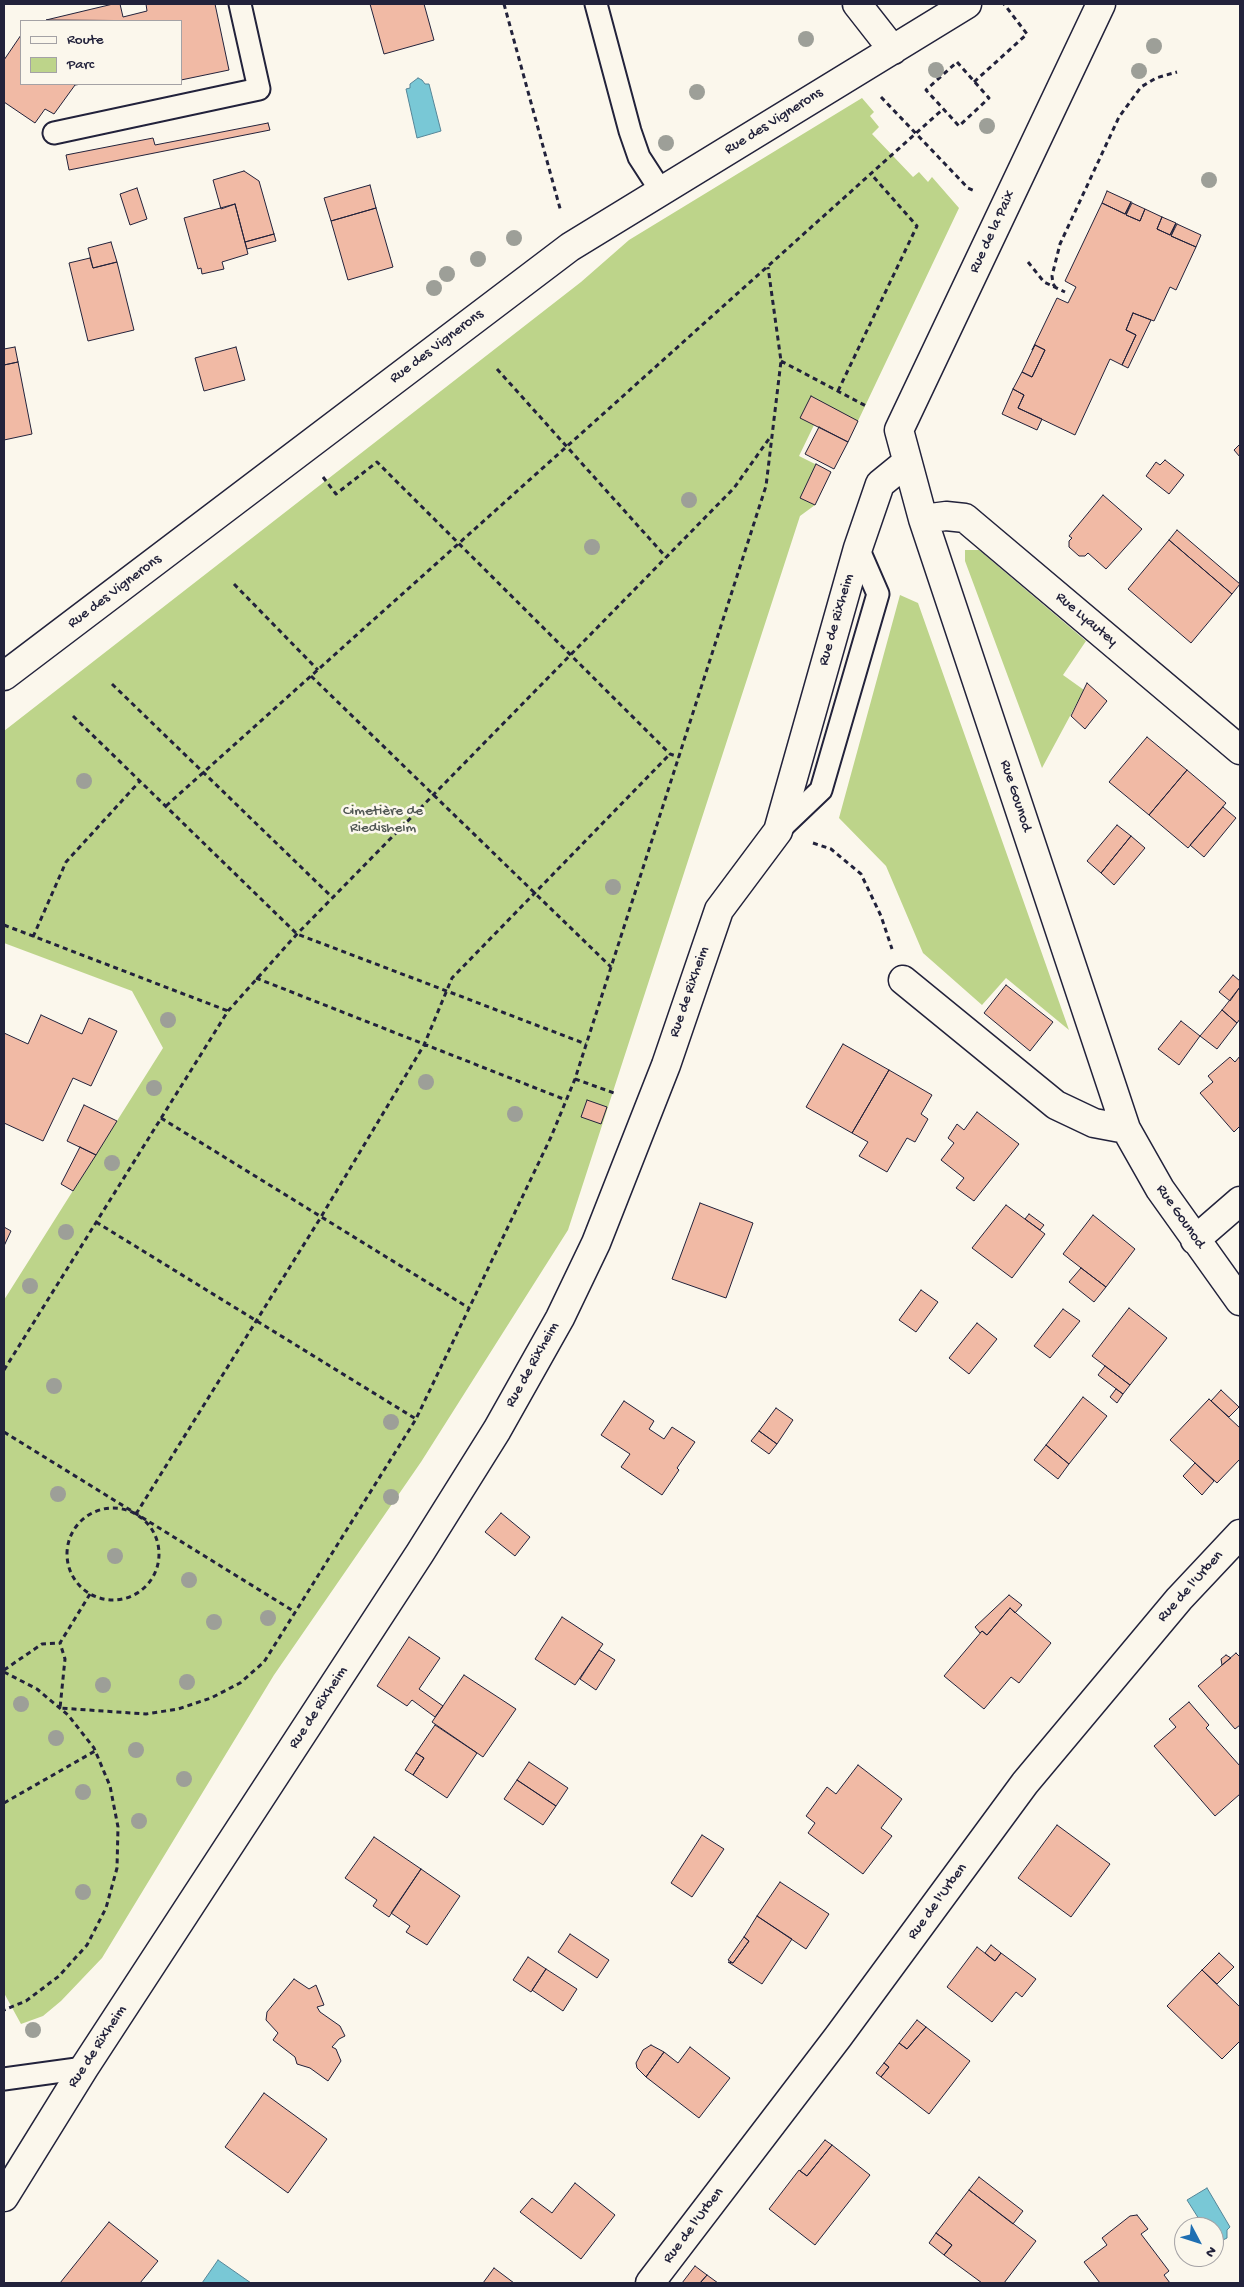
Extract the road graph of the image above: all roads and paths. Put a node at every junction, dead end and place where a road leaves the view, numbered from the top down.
1 (240, 4) edge
2 (504, 4) edge
3 (596, 4) edge
4 (857, 4) edge
5 (967, 4) edge
6 (1004, 4) edge
7 (1101, 4) edge
8 (892, 50) junction
9 (1177, 72) dead end
10 (974, 82) junction
11 (878, 95) dead end
12 (943, 109) junction
13 (54, 133) dead end
14 (916, 134) junction
15 (871, 174) junction
16 (660, 191) junction
17 (981, 194) dead end
18 (570, 247) junction
19 (1028, 262) dead end
20 (768, 267) junction
21 (1056, 288) junction
22 (1065, 292) dead end
23 (781, 361) junction
24 (497, 369) dead end
25 (838, 391) junction
26 (866, 406) dead end
27 (772, 435) junction
28 (567, 447) junction
29 (907, 462) junction
30 (322, 476) dead end
31 (922, 519) junction
32 (458, 544) junction
33 (666, 557) junction
34 (234, 584) dead end
35 (570, 655) junction
36 (318, 670) junction
37 (4, 676) edge
38 (311, 676) junction
39 (112, 684) dead end
40 (73, 716) dead end
41 (1240, 750) edge
42 (670, 754) junction
43 (678, 757) junction
44 (204, 773) junction
45 (140, 781) junction
46 (434, 795) junction
47 (166, 806) junction
48 (778, 831) junction
49 (535, 893) junction
50 (333, 898) junction
51 (4, 925) edge
52 (298, 934) junction
53 (33, 937) junction
54 (611, 967) junction
55 (256, 978) junction
56 (903, 980) joint
57 (446, 991) junction
58 (228, 1012) junction
59 (586, 1044) junction
60 (424, 1045) junction
61 (575, 1079) junction
62 (622, 1096) dead end
63 (566, 1100) junction
64 (161, 1118) junction
65 (1126, 1129) junction
66 (1240, 1201) edge
67 (321, 1217) junction
68 (96, 1222) junction
69 (1195, 1240) junction
70 (1240, 1301) edge
71 (469, 1308) junction
72 (257, 1321) junction
73 (4, 1370) edge
74 (416, 1419) junction
75 (4, 1432) edge
76 (136, 1514) junction
77 (1240, 1534) edge
78 (90, 1594) junction
79 (295, 1612) junction
80 (60, 1643) junction
81 (4, 1671) edge
82 (60, 1708) junction
83 (95, 1751) junction
84 (4, 1803) edge
85 (4, 2010) edge
86 (84, 2068) junction
87 (4, 2079) edge
88 (4, 2197) edge
89 (650, 2283) edge

1 - 13 lane
2 - 18 path
3 - 16 lane
4 - 8 street
5 - 8 street
6 - 10 path
7 - 29 street, Rue de la Paix
8 - 16 street, Rue des Vignerons
9 - 21 path
10 - 12 path
10 - 12 path
11 - 14 path
12 - 14 path
14 - 15 path
14 - 17 path
15 - 20 path
15 - 25 path
16 - 18 street, Rue des Vignerons
18 - 37 street, Rue des Vignerons
19 - 21 path
20 - 23 path
20 - 28 path
21 - 22 path
23 - 25 path
23 - 27 path
24 - 28 path
25 - 26 path
27 - 33 path
27 - 43 path
28 - 32 path
28 - 33 path
29 - 31 street, Rue Gounod
29 - 48 street, Rue de Rixheim
30 - 32 path
31 - 41 street, Rue Lyautey
31 - 65 street, Rue Gounod
32 - 35 path
32 - 36 path
33 - 35 path
34 - 36 path
35 - 42 path
35 - 46 path
36 - 38 path
38 - 44 path
38 - 46 path
39 - 44 path
40 - 45 path
42 - 43 path
42 - 49 path
43 - 54 path
44 - 47 path
44 - 50 path
45 - 47 path
45 - 53 path
46 - 49 path
46 - 50 path
47 - 52 path
48 - 56 path
48 - 86 street, Rue de Rixheim
49 - 54 path
49 - 57 path
50 - 52 path
51 - 53 path
52 - 55 path
52 - 57 path
53 - 58 path
54 - 59 path
55 - 58 path
55 - 60 path
56 - 65 street
57 - 59 path
57 - 60 path
58 - 64 path
59 - 61 path
60 - 63 path
60 - 67 path
61 - 62 path
61 - 63 path
63 - 71 path
64 - 67 path
64 - 68 path
65 - 69 street, Rue Gounod
66 - 69 street
67 - 71 path
67 - 72 path
68 - 72 path
68 - 73 path
69 - 70 street, Rue Gounod
71 - 74 path
72 - 74 path
72 - 76 path
74 - 79 path
75 - 76 path
76 - 78 path
76 - 78 path
76 - 79 path
77 - 89 street, Rue de l'Urben
78 - 80 path
79 - 82 path
80 - 81 path
80 - 82 path
81 - 82 path
82 - 83 path
83 - 84 path
83 - 85 path
86 - 87 lane
86 - 88 street, Rue de Rixheim

